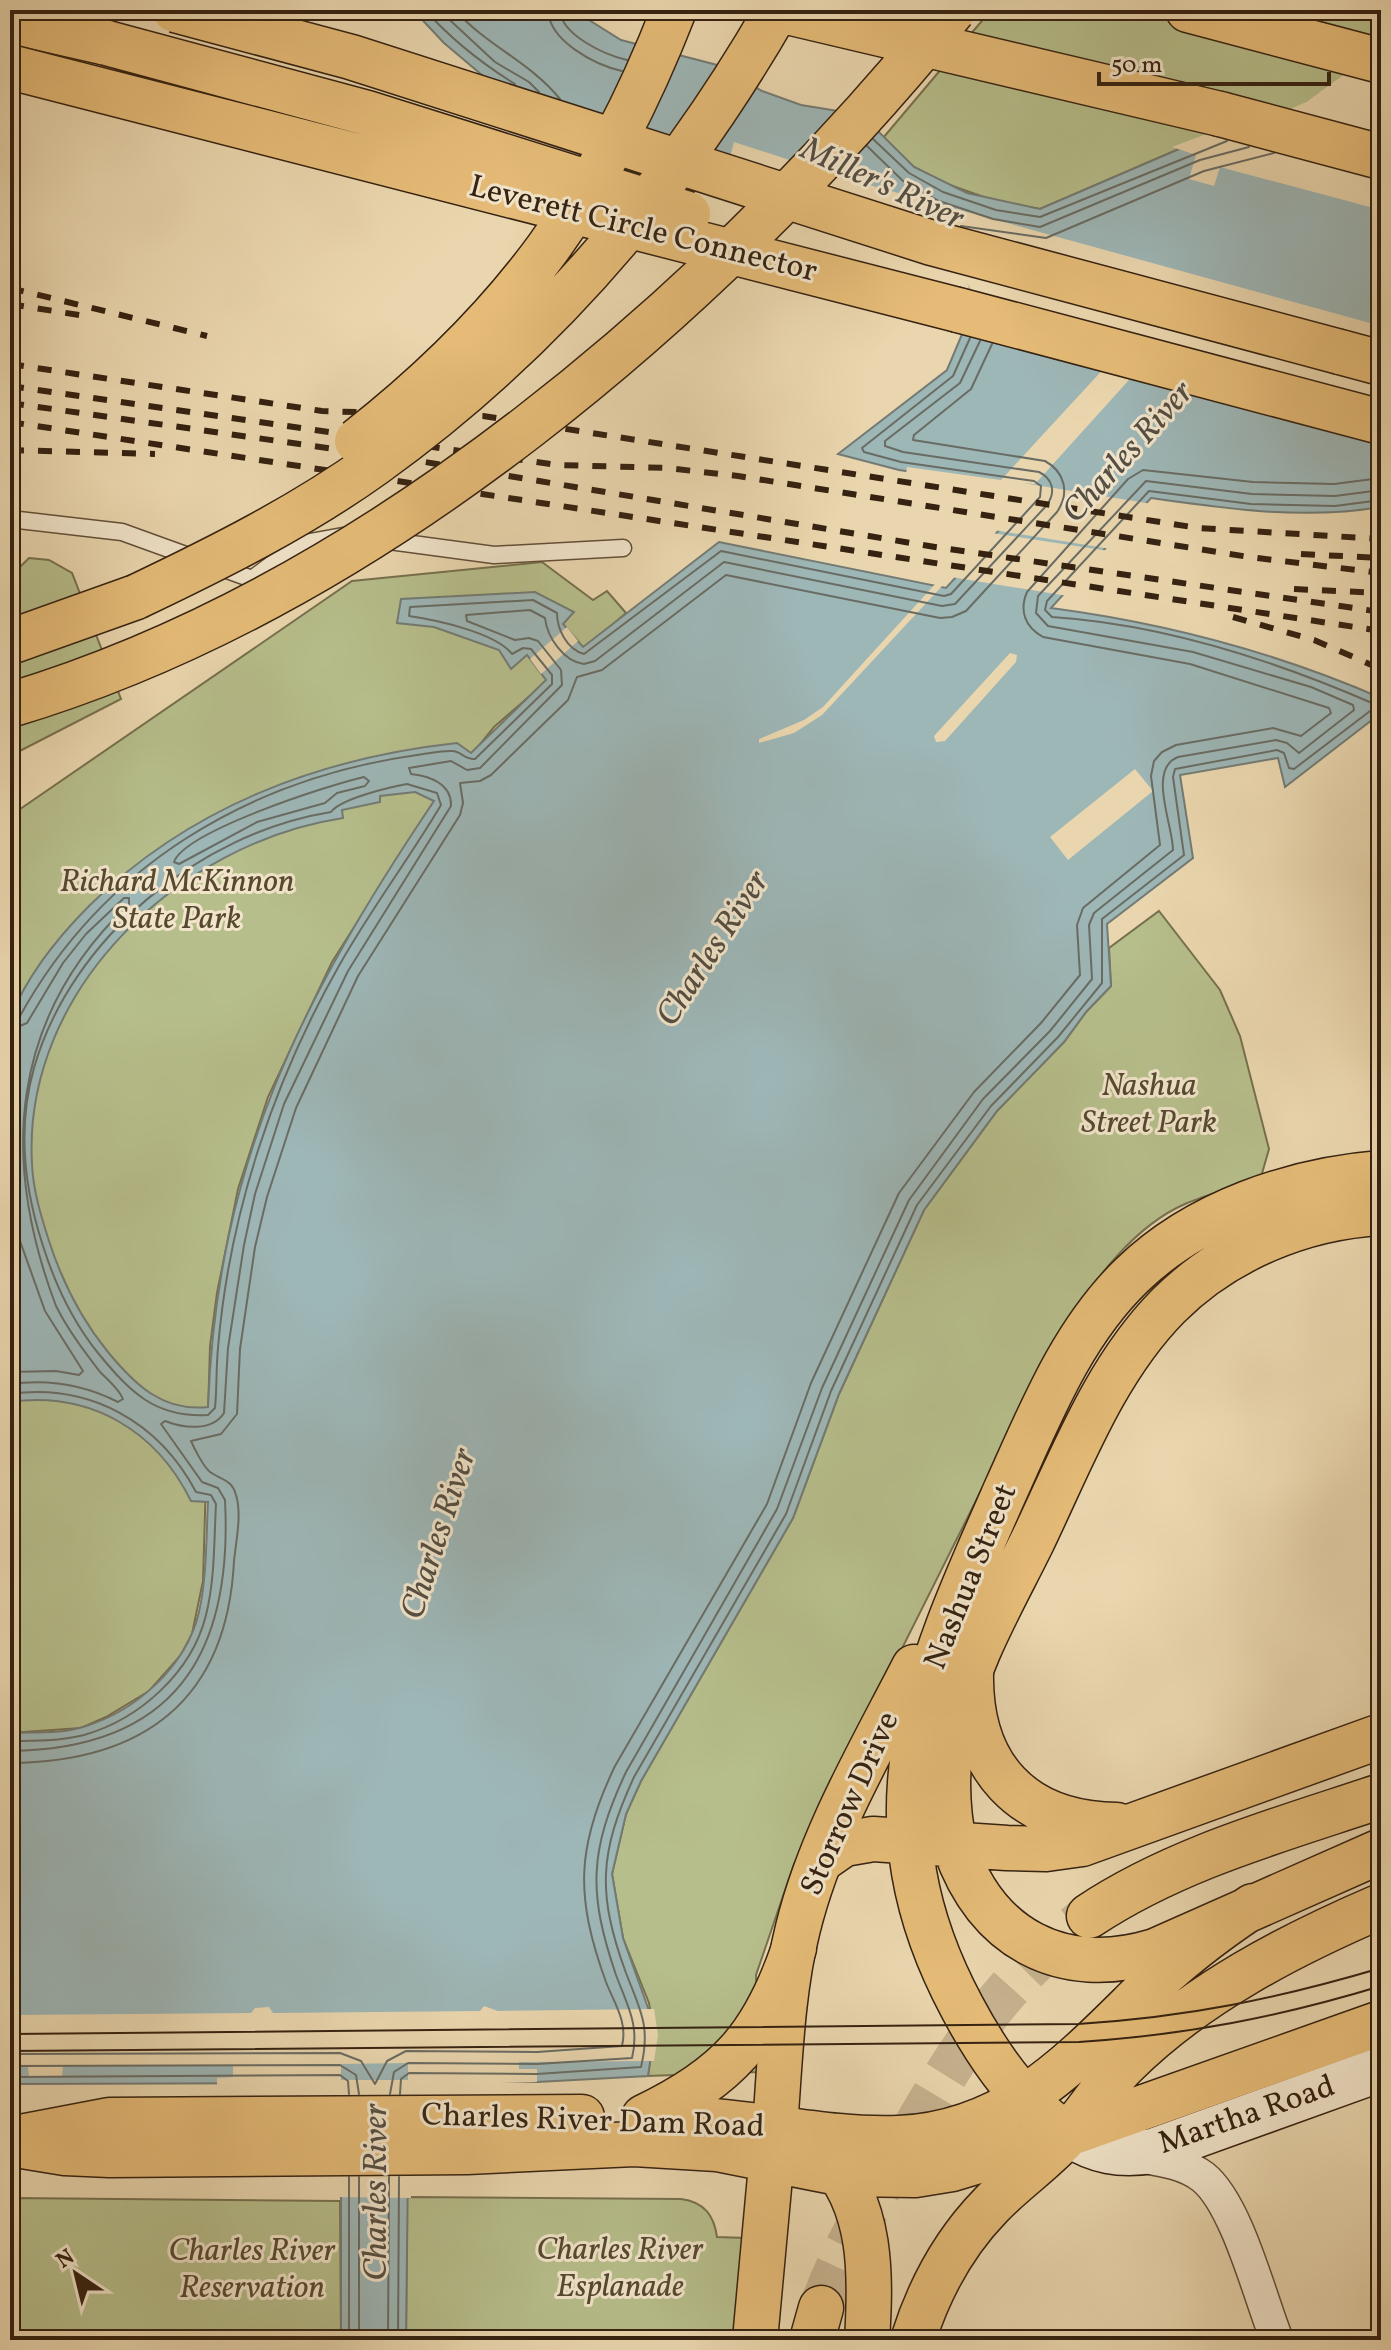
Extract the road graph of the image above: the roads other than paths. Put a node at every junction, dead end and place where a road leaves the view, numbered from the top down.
1 (175, 10) edge
2 (674, 10) edge
3 (778, 10) edge
4 (926, 10) edge
5 (953, 10) edge
6 (1188, 10) edge
7 (10, 21) edge
8 (1381, 61) edge
9 (10, 67) edge
10 (1220, 114) junction
11 (1381, 157) edge
12 (958, 310) junction
13 (1381, 363) edge
14 (1381, 422) edge
15 (10, 519) edge
16 (623, 548) dead end
17 (136, 597) junction
18 (10, 642) edge
19 (116, 668) junction
20 (10, 705) edge
21 (10, 713) edge
22 (1381, 1173) edge
23 (1381, 1213) edge
24 (970, 1572) junction
25 (971, 1672) junction
26 (1381, 1736) edge
27 (1381, 1794) edge
28 (1162, 1817) junction
29 (908, 1842) junction
30 (955, 1847) junction
31 (1381, 1851) edge
32 (821, 1860) junction
33 (1253, 1906) junction
34 (1381, 1908) edge
35 (1089, 1916) tunnel mouth
36 (794, 1948) junction
37 (1381, 2023) edge
38 (1381, 2069) edge
39 (1025, 2098) junction
40 (644, 2117) junction
41 (458, 2134) junction
42 (1068, 2134) junction
43 (10, 2142) edge
44 (773, 2144) junction
45 (1131, 2154) junction
46 (840, 2174) junction
47 (755, 2340) edge
48 (867, 2340) edge
49 (913, 2340) edge
50 (1277, 2340) edge

1 - 13 main road, Leverett Circle Connector, bridge
2 - 17 main road, bridge
3 - 10 main road, bridge
3 - 17 main road, bridge
4 - 10 main road, bridge
5 - 19 main road, bridge
6 - 8 main road
7 - 12 main road, bridge
9 - 12 main road, Leverett Circle Connector, bridge
10 - 11 main road
12 - 14 main road, Leverett Circle Connector
15 - 16 lane
17 - 18 main road
19 - 20 main road, bridge
19 - 21 main road, bridge
22 - 24 main road, Nashua Street
23 - 25 main road, Nashua Street
24 - 29 main road, Nashua Street
24 - 32 main road, Storrow Drive
25 - 28 main road
25 - 30 main road, Nashua Street
26 - 28 main road
27 - 35 main road
28 - 30 main road
29 - 30 main road
29 - 32 main road
29 - 39 main road, Nashua Street
30 - 33 main road, Nashua Street
31 - 33 main road
32 - 36 main road, Storrow Drive
33 - 39 main road, Charles River Dam Road
34 - 42 main road
36 - 40 main road
36 - 44 main road, Storrow Drive
37 - 42 main road
38 - 45 main road, Martha Road
39 - 42 main road, Nashua Street
39 - 44 main road, Charles River Dam Road
40 - 41 main road, Charles River Dam Road
40 - 44 main road, Charles River Dam Road
41 - 43 main road, Charles River Dam Road
41 - 44 main road, Charles River Dam Road
42 - 45 main road, Martha Road
42 - 46 main road
42 - 49 main road
44 - 46 main road
44 - 47 main road, Storrow Drive
45 - 50 street
46 - 48 main road

